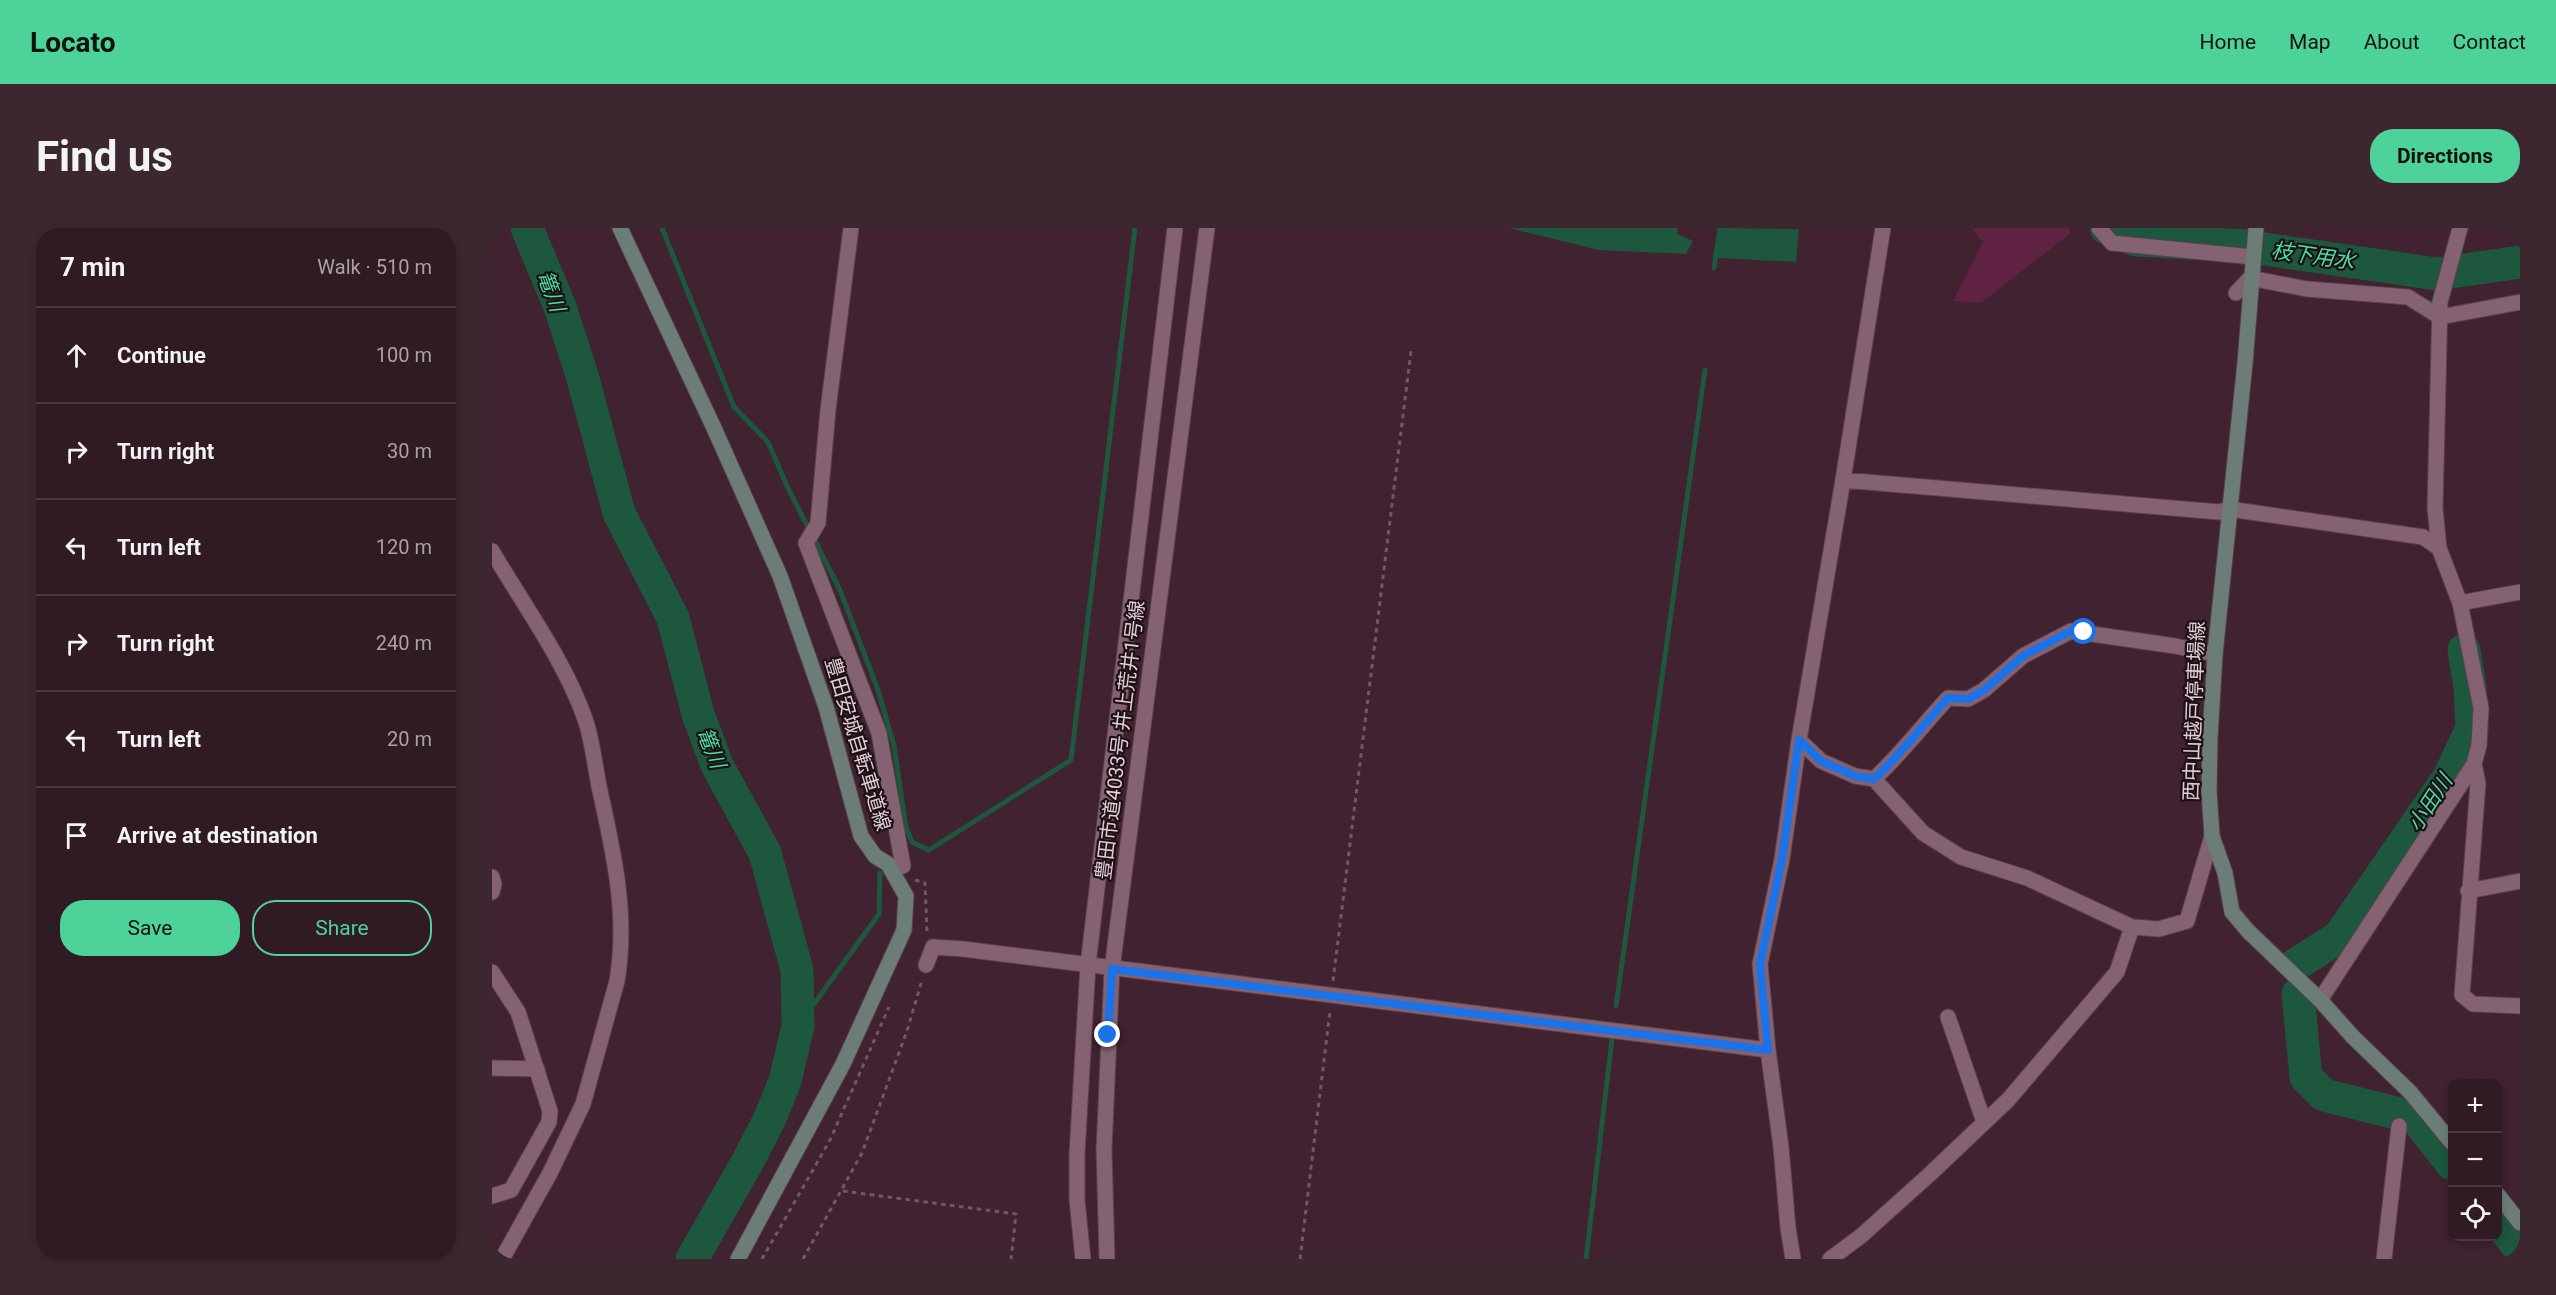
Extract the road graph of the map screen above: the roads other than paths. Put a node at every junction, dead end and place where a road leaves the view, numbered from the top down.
1 (620, 228) edge
2 (851, 228) edge
3 (1175, 228) edge
4 (1207, 228) edge
5 (1878, 228) edge
6 (2098, 228) edge
7 (2460, 228) edge
8 (2255, 232) edge
9 (2253, 257) junction
10 (2250, 278) junction
11 (2236, 293) dead end
12 (2520, 302) edge
13 (2440, 317) junction
14 (1843, 480) junction
15 (2229, 509) junction
16 (2439, 548) junction
17 (492, 551) edge
18 (2520, 592) edge
19 (2460, 603) junction
20 (2215, 654) junction
21 (1799, 740) junction
22 (2474, 764) junction
23 (1874, 779) junction
24 (2212, 836) junction
25 (903, 866) dead end
26 (492, 877) edge
27 (2520, 881) edge
28 (2468, 891) junction
29 (492, 892) edge
30 (2132, 927) junction
31 (926, 965) road end
32 (1088, 965) junction
33 (1112, 969) junction
34 (492, 972) edge
35 (2320, 1000) junction
36 (2520, 1006) edge
37 (1948, 1017) dead end
38 (1768, 1050) junction
39 (492, 1068) edge
40 (537, 1069) junction
41 (1984, 1122) junction
42 (2399, 1126) dead end
43 (2448, 1138) edge
44 (492, 1196) edge
45 (2502, 1200) edge
46 (2520, 1222) edge
47 (502, 1259) edge
48 (738, 1259) edge
49 (1083, 1259) edge
50 (1107, 1259) edge
51 (1793, 1259) edge
52 (1830, 1259) edge
53 (2384, 1259) edge

1 - 48 main road, 豊田安城自転車道線
2 - 25 street
3 - 32 street, 豊田市道4033号 井上荒井1号線
4 - 33 street, 豊田市道4033号 井上荒井1号線
5 - 14 street
6 - 9 street
7 - 13 street
8 - 9 main road, 西中山越戸停車場線
9 - 10 main road, 西中山越戸停車場線
10 - 11 street
10 - 13 street
10 - 15 main road, 西中山越戸停車場線
12 - 13 street
13 - 16 street
14 - 15 street
14 - 21 street
15 - 16 street
15 - 20 main road, 西中山越戸停車場線
16 - 19 street
17 - 47 street
18 - 19 street
19 - 22 street
20 - 23 street
20 - 24 main road, 西中山越戸停車場線
21 - 23 street
21 - 38 street
22 - 28 street
22 - 35 street
23 - 30 street
24 - 30 street
24 - 35 main road, 西中山越戸停車場線
26 - 29 street
27 - 28 street
28 - 36 street
30 - 41 street
31 - 32 street
32 - 33 street
32 - 49 street, 豊田市道4033号 井上荒井1号線
33 - 38 street
33 - 50 street, 豊田市道4033号 井上荒井1号線
34 - 40 street
35 - 43 main road, 西中山越戸停車場線
37 - 41 street
38 - 51 street
39 - 40 street
40 - 44 street
41 - 52 street
42 - 53 street
45 - 46 main road

